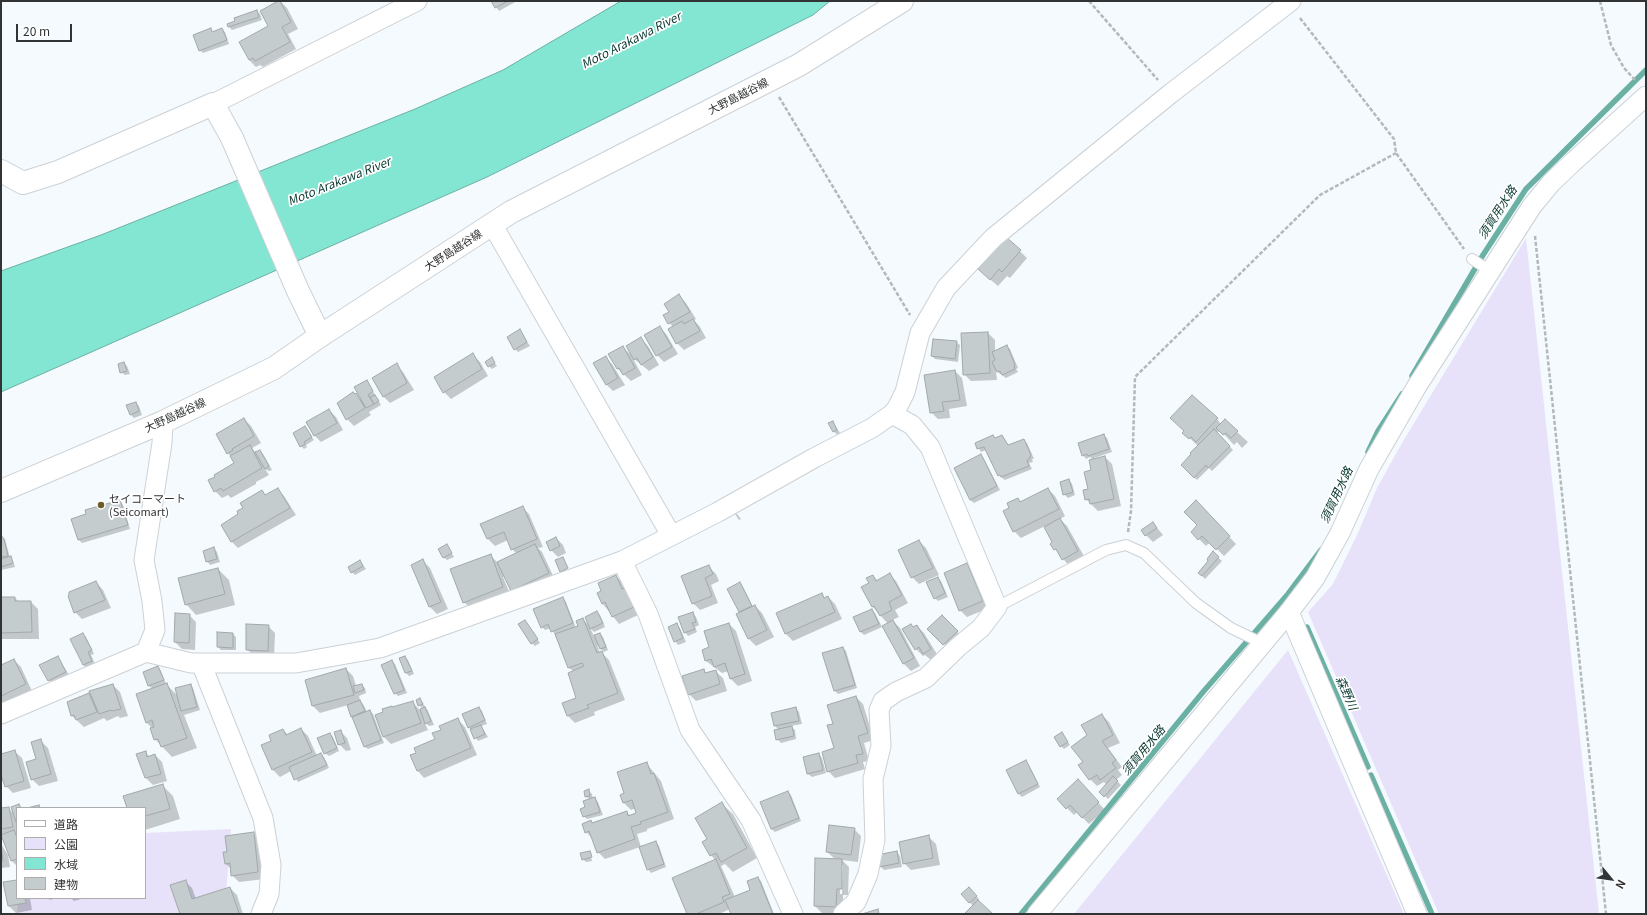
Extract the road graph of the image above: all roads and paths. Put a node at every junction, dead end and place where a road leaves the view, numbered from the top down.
1 (417, 1) edge
2 (902, 1) edge
3 (1089, 1) edge
4 (1600, 1) edge
5 (1290, 2) edge
6 (1632, 77) dead end
7 (1170, 94) junction
8 (1646, 96) edge
9 (779, 97) dead end
10 (213, 104) junction
11 (1396, 153) junction
12 (1, 171) edge
13 (1532, 206) junction
14 (492, 224) junction
15 (1472, 259) joint
16 (1490, 271) junction
17 (920, 333) junction
18 (320, 336) junction
19 (892, 414) junction
20 (163, 422) junction
21 (1, 491) edge
22 (671, 535) junction
23 (1126, 545) junction
24 (622, 561) junction
25 (997, 607) junction
26 (1289, 612) junction
27 (1262, 643) junction
28 (146, 652) junction
29 (201, 663) junction
30 (1, 714) edge
31 (261, 914) edge
32 (793, 914) edge
33 (843, 914) edge
34 (1037, 914) edge
35 (1417, 914) edge
36 (1606, 914) edge

1 - 10 street
2 - 14 main road, 大野島越谷線
3 - 7 path
4 - 6 path
5 - 7 street
5 - 11 path
7 - 17 street
8 - 13 street
9 - 17 path
10 - 12 main road
10 - 18 main road
11 - 15 path
11 - 23 path
13 - 16 street
13 - 36 path
14 - 18 main road, 大野島越谷線
14 - 22 street
15 - 16 lane
16 - 26 street
17 - 19 street
18 - 20 main road, 大野島越谷線
19 - 22 street
19 - 25 street
20 - 21 main road, 大野島越谷線
20 - 28 street
22 - 24 street
23 - 25 lane
23 - 27 lane
24 - 29 street
24 - 32 street
25 - 33 street
26 - 27 street
26 - 35 street
27 - 34 street
28 - 29 street
28 - 30 street
29 - 31 street

